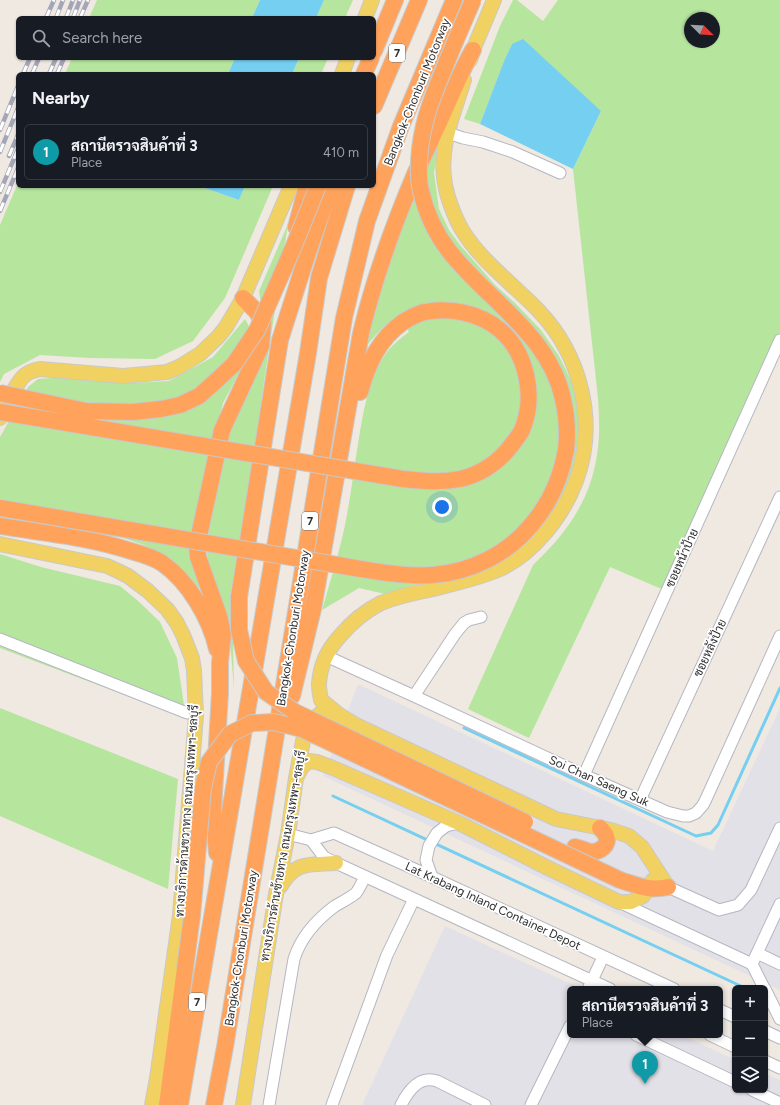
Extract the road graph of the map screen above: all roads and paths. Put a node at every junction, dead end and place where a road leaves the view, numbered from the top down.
1 (372, 0) edge
2 (395, 0) edge
3 (419, 0) edge
4 (454, 0) edge
5 (473, 0) edge
6 (494, 0) edge
7 (366, 16) edge
8 (376, 46) edge
9 (473, 50) junction
10 (347, 60) edge
11 (370, 60) edge
12 (343, 72) edge
13 (365, 72) edge
14 (376, 101) edge
15 (448, 133) junction
16 (560, 173) dead end
17 (290, 188) edge
18 (306, 188) edge
19 (317, 188) edge
20 (330, 188) edge
21 (346, 188) edge
22 (243, 298) junction
23 (280, 340) junction
24 (780, 340) edge
25 (0, 393) edge
26 (0, 412) edge
27 (0, 418) edge
28 (780, 497) edge
29 (0, 508) edge
30 (0, 526) edge
31 (0, 544) edge
32 (318, 584) junction
33 (481, 617) dead end
34 (780, 636) edge
35 (0, 638) edge
36 (326, 656) junction
37 (220, 662) junction
38 (414, 696) junction
39 (187, 713) dead end
40 (338, 714) junction
41 (584, 775) junction
42 (296, 778) junction
43 (640, 800) junction
44 (459, 822) junction
45 (600, 828) junction
46 (780, 828) edge
47 (288, 834) junction
48 (310, 840) junction
49 (336, 863) junction
50 (656, 867) junction
51 (219, 876) junction
52 (365, 877) junction
53 (432, 877) junction
54 (668, 887) junction
55 (648, 889) junction
56 (276, 894) junction
57 (414, 899) junction
58 (619, 902) junction
59 (780, 904) edge
60 (758, 953) junction
61 (603, 956) junction
62 (752, 964) junction
63 (780, 964) edge
64 (590, 985) edge
65 (763, 985) edge
66 (668, 986) edge
67 (768, 995) edge
68 (780, 1019) edge
69 (567, 1032) edge
70 (768, 1032) edge
71 (642, 1038) edge
72 (716, 1038) edge
73 (780, 1038) edge
74 (732, 1046) edge
75 (224, 1052) junction
76 (768, 1062) edge
77 (780, 1068) edge
78 (732, 1081) edge
79 (758, 1093) edge
80 (780, 1103) edge
81 (152, 1105) edge
82 (167, 1105) edge
83 (180, 1105) edge
84 (214, 1105) edge
85 (243, 1105) edge
86 (269, 1105) edge
87 (332, 1105) edge
88 (401, 1105) edge
89 (485, 1105) edge
90 (531, 1105) edge

1 - 7 main road
2 - 8 highway
3 - 14 highway, 7
4 - 75 highway, Bangkok-Chonburi Motorway / 7
5 - 29 highway, bridge
6 - 9 main road
9 - 15 main road
9 - 32 highway
10 - 12 main road
11 - 13 highway
15 - 16 street
15 - 36 main road
17 - 22 main road
18 - 23 highway
19 - 25 highway, bridge
20 - 23 highway
21 - 51 highway, 7
22 - 27 main road
22 - 37 highway
23 - 45 highway, bridge
24 - 41 street, ซอยหน้าป้าย
26 - 32 highway, bridge
28 - 43 street, ซอยหลังป้าย
30 - 37 highway
31 - 81 main road, ทางบริการด้านขวาทาง ถนนกรุงเทพฯ-ชลบุรี
32 - 75 highway
33 - 38 street
34 - 43 street, Soi Chan Saeng Suk
35 - 39 street
36 - 38 street, Soi Chan Saeng Suk
36 - 40 main road
37 - 51 highway
38 - 41 street, Soi Chan Saeng Suk
40 - 42 main road, ทางบริการด้านซ้ายทาง ถนนกรุงเทพฯ-ชลบุรี
40 - 45 main road
41 - 43 street, Soi Chan Saeng Suk
42 - 44 main road
42 - 47 main road, ทางบริการด้านซ้ายทาง ถนนกรุงเทพฯ-ชลบุรี
44 - 53 street
44 - 58 main road
45 - 50 main road
46 - 54 street
47 - 48 street
47 - 56 main road, ทางบริการด้านซ้ายทาง ถนนกรุงเทพฯ-ชลบุรี
48 - 49 street
48 - 53 street, Lat Krabang Inland Container Depot
49 - 52 street
49 - 56 main road
50 - 54 main road
50 - 55 main road
51 - 83 highway, 7
52 - 57 street
52 - 86 street
53 - 61 street, Lat Krabang Inland Container Depot
54 - 55 highway
55 - 58 main road
55 - 82 highway, bridge
56 - 85 main road, ทางบริการด้านซ้ายทาง ถนนกรุงเทพฯ-ชลบุรี
57 - 64 street
57 - 87 street
58 - 62 street
59 - 60 street
60 - 62 street
60 - 63 street
61 - 64 street
61 - 66 street, Lat Krabang Inland Container Depot
62 - 65 street
67 - 68 street
69 - 90 street
70 - 73 street
71 - 78 street
72 - 74 street
75 - 84 highway, Bangkok-Chonburi Motorway / 7
76 - 77 street
79 - 80 street
88 - 89 street

